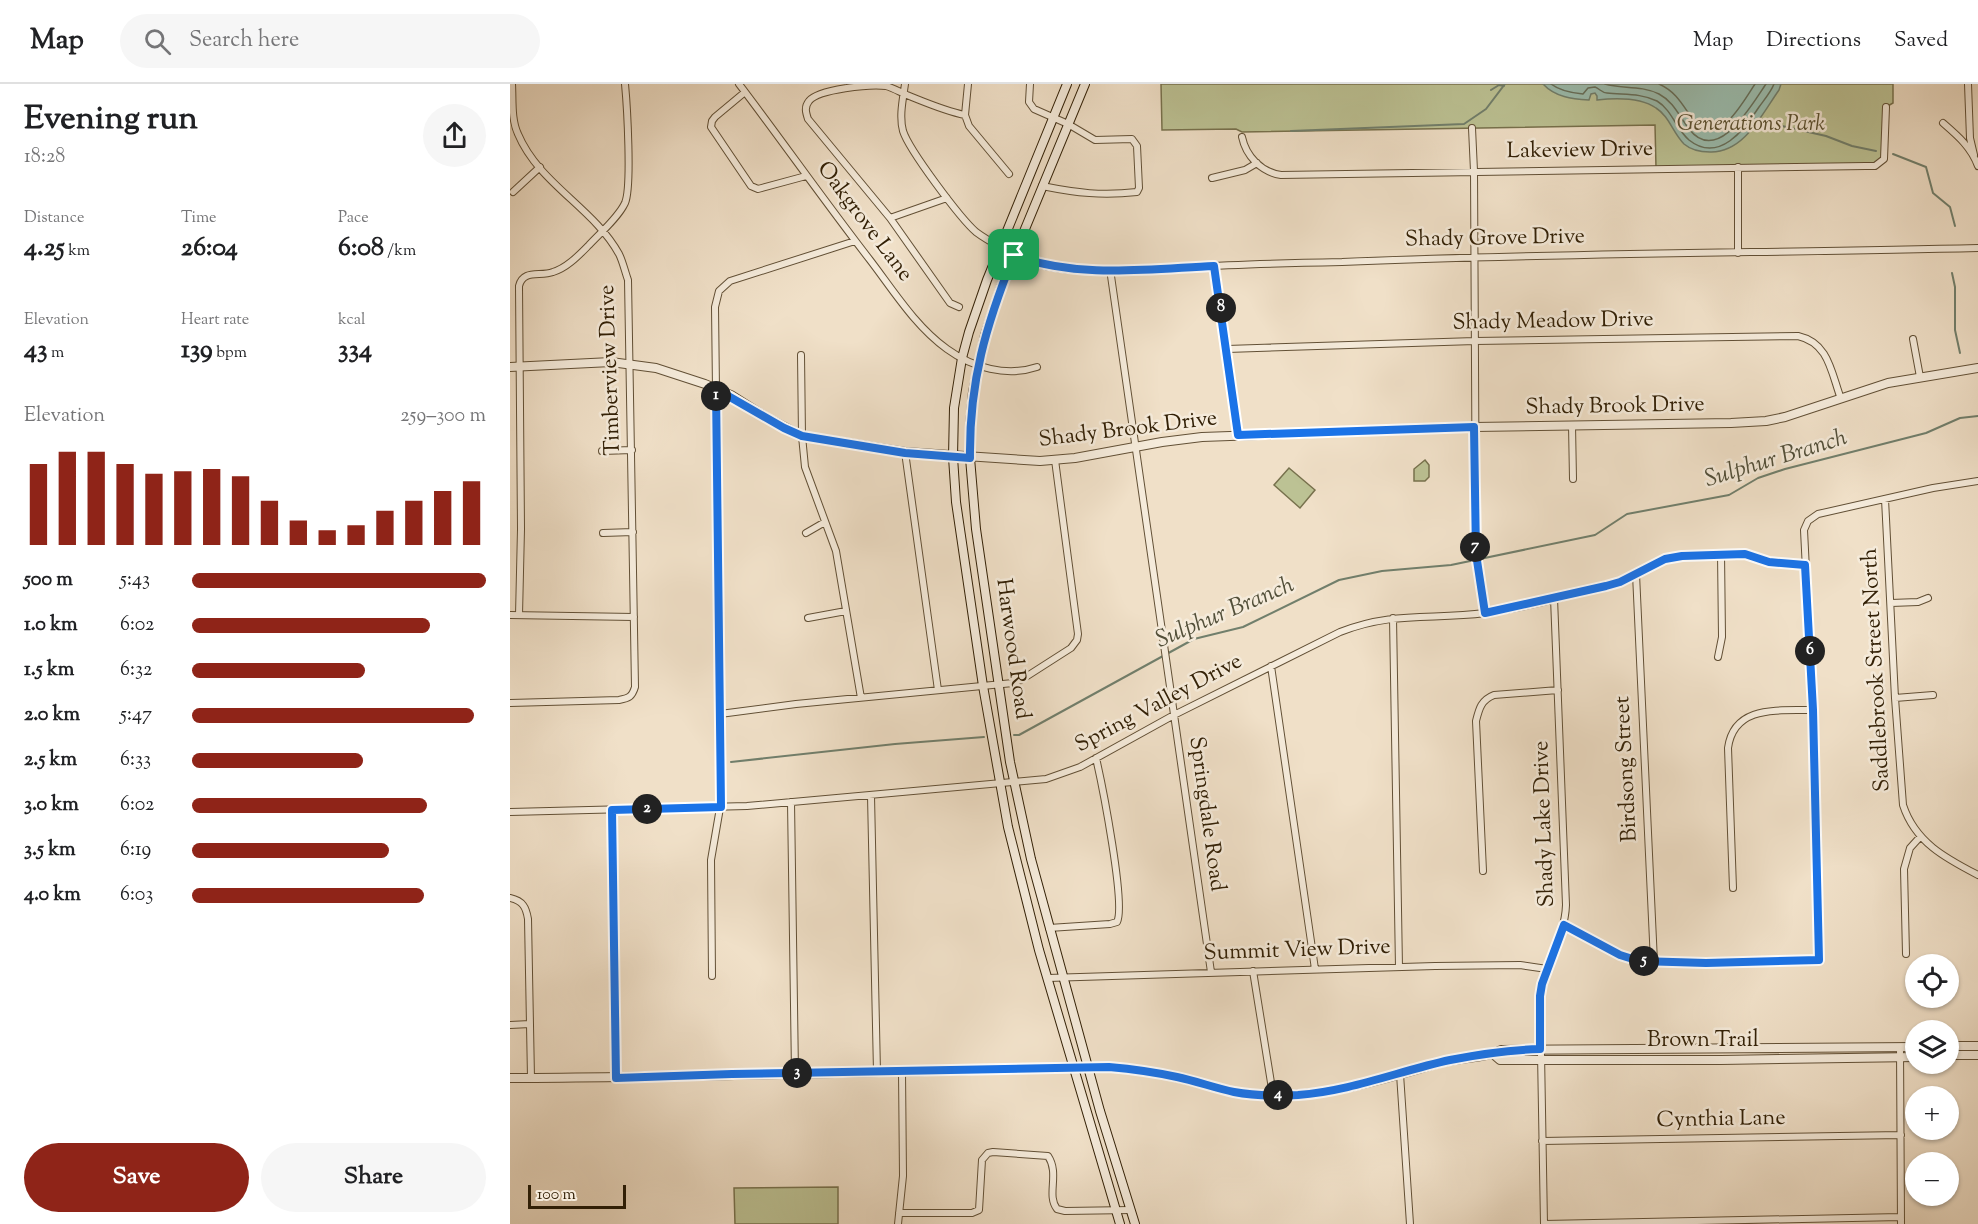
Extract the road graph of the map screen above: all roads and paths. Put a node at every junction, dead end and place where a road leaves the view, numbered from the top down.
1 (512, 84) edge
2 (625, 84) edge
3 (739, 84) edge
4 (905, 84) edge
5 (968, 84) edge
6 (1030, 84) edge
7 (1067, 84) edge
8 (1085, 84) edge
9 (1968, 84) edge
10 (745, 92) junction
11 (903, 93) junction
12 (1886, 107) dead end
13 (965, 115) junction
14 (1053, 117) junction
15 (1943, 123) dead end
16 (1068, 124) junction
17 (1970, 125) junction
18 (1978, 125) edge
19 (1472, 128) dead end
20 (1242, 137) dead end
21 (1974, 155) junction
22 (1257, 163) junction
23 (1978, 166) edge
24 (540, 167) junction
25 (1738, 167) junction
26 (1474, 171) junction
27 (1009, 174) dead end
28 (806, 176) junction
29 (1212, 178) dead end
30 (1042, 186) junction
31 (513, 192) dead end
32 (947, 198) junction
33 (890, 218) junction
34 (602, 231) junction
35 (855, 241) junction
36 (1001, 245) junction
37 (1978, 248) edge
38 (1738, 253) junction
39 (1014, 255) junction
40 (1474, 256) junction
41 (1214, 266) junction
42 (1110, 270) junction
43 (959, 306) dead end
44 (1913, 339) dead end
45 (1475, 341) junction
46 (1227, 349) junction
47 (801, 355) dead end
48 (962, 358) junction
49 (978, 364) junction
50 (630, 365) junction
51 (514, 366) edge
52 (1037, 367) dead end
53 (1978, 368) edge
54 (1920, 377) junction
55 (716, 389) junction
56 (1841, 399) junction
57 (1572, 425) junction
58 (1474, 427) junction
59 (1238, 435) junction
60 (802, 436) junction
61 (1136, 447) junction
62 (632, 450) junction
63 (602, 451) dead end
64 (905, 453) junction
65 (953, 457) junction
66 (970, 458) junction
67 (1055, 460) junction
68 (1573, 479) dead end
69 (1978, 481) edge
70 (1885, 499) junction
71 (825, 522) junction
72 (633, 532) junction
73 (603, 533) dead end
74 (806, 533) dead end
75 (1721, 553) junction
76 (1805, 565) junction
77 (1636, 574) junction
78 (1554, 598) junction
79 (1928, 598) dead end
80 (1891, 603) junction
81 (846, 611) junction
82 (1485, 613) junction
83 (510, 615) edge
84 (519, 615) junction
85 (634, 617) junction
86 (808, 618) dead end
87 (1393, 618) junction
88 (1718, 657) dead end
89 (1271, 666) junction
90 (999, 685) junction
91 (983, 686) junction
92 (938, 690) junction
93 (1558, 690) junction
94 (1933, 695) dead end
95 (861, 698) junction
96 (1895, 698) junction
97 (510, 703) edge
98 (1813, 710) junction
99 (720, 714) junction
100 (1174, 715) junction
101 (1096, 758) junction
102 (1015, 782) junction
103 (1000, 784) junction
104 (871, 796) junction
105 (791, 802) junction
106 (721, 807) junction
107 (612, 810) junction
108 (510, 812) edge
109 (1920, 837) junction
110 (1484, 871) dead end
111 (1978, 875) edge
112 (1733, 888) dead end
113 (510, 898) edge
114 (1564, 925) junction
115 (1049, 928) junction
116 (1906, 954) dead end
117 (1654, 962) junction
118 (1399, 967) junction
119 (1316, 969) junction
120 (1547, 969) junction
121 (1253, 970) junction
122 (1211, 972) junction
123 (712, 976) dead end
124 (1063, 977) junction
125 (1047, 978) junction
126 (530, 1024) junction
127 (510, 1025) edge
128 (1959, 1046) edge
129 (1978, 1046) edge
130 (1900, 1047) junction
131 (1905, 1047) edge
132 (1721, 1048) junction
133 (1540, 1049) junction
134 (1493, 1054) junction
135 (1978, 1054) edge
136 (1959, 1055) edge
137 (1900, 1057) junction
138 (1905, 1057) edge
139 (1540, 1060) junction
140 (1721, 1060) junction
141 (1074, 1068) junction
142 (1088, 1068) junction
143 (877, 1072) junction
144 (902, 1072) junction
145 (795, 1073) junction
146 (1400, 1074) junction
147 (510, 1078) edge
148 (531, 1078) junction
149 (616, 1078) junction
150 (1273, 1095) junction
151 (1901, 1135) junction
152 (1542, 1141) junction
153 (1131, 1210) junction
154 (1116, 1211) junction
155 (899, 1214) junction
156 (1901, 1220) edge
157 (898, 1224) edge
158 (1120, 1224) edge
159 (1135, 1224) edge
160 (1410, 1224) edge
161 (1544, 1224) edge

1 - 24 street, Timberview Drive
2 - 34 street
3 - 10 street, Oakgrove Lane
4 - 11 street, Shady Grove Drive
5 - 13 street
6 - 14 street
7 - 14 main road, Harwood Road
8 - 16 main road, Harwood Road
9 - 17 street
10 - 28 street, Oakgrove Lane
10 - 28 street
11 - 13 street
11 - 32 street, Shady Grove Drive
11 - 33 street
12 - 25 street, Lakeview Drive
13 - 27 street
14 - 16 street
14 - 36 main road, Harwood Road
15 - 21 street
16 - 30 main road, Harwood Road
16 - 30 street
17 - 18 street
17 - 21 street
19 - 26 street
20 - 22 street
21 - 23 street
22 - 26 street, Lakeview Drive
22 - 29 street
24 - 31 street
24 - 34 street, Timberview Drive
25 - 26 street, Lakeview Drive
25 - 38 street
26 - 40 street
28 - 35 street, Oakgrove Lane
30 - 39 main road, Harwood Road
32 - 33 street
32 - 36 street, Shady Grove Drive
33 - 43 street
34 - 50 street, Timberview Drive
34 - 51 street
35 - 48 street, Oakgrove Lane
35 - 55 street
36 - 39 street, Shady Grove Drive
36 - 48 main road, Harwood Road
37 - 38 street, Shady Grove Drive
38 - 40 street, Shady Grove Drive
39 - 42 street, Shady Grove Drive
39 - 49 main road, Harwood Road
40 - 41 street, Shady Grove Drive
40 - 45 street
41 - 42 street, Shady Grove Drive
41 - 46 street
42 - 61 street, Springdale Road
44 - 54 street
45 - 46 street, Shady Meadow Drive
45 - 56 street, Shady Meadow Drive
45 - 58 street
46 - 59 street
47 - 60 street
48 - 49 street, Oakgrove Lane
48 - 65 main road, Harwood Road
49 - 52 street, Oakgrove Lane
49 - 66 main road, Harwood Road
50 - 51 street, Shady Brook Drive
50 - 55 street, Shady Brook Drive
50 - 62 street, Timberview Drive
51 - 84 street
53 - 54 street, Shady Brook Drive
54 - 56 street, Shady Brook Drive
55 - 60 street, Shady Brook Drive
55 - 99 street
56 - 57 street, Shady Brook Drive
57 - 58 street, Shady Brook Drive
57 - 68 street
58 - 59 street, Shady Brook Drive
58 - 82 street
59 - 61 street, Shady Brook Drive
60 - 64 street, Shady Brook Drive
60 - 71 street
61 - 67 street, Shady Brook Drive
61 - 100 street, Springdale Road
62 - 63 street
62 - 72 street, Timberview Drive
64 - 65 street, Shady Brook Drive
64 - 92 street
65 - 66 street, Shady Brook Drive
65 - 91 main road, Harwood Road
66 - 67 street, Shady Brook Drive
66 - 90 main road, Harwood Road
67 - 90 street
69 - 70 street
70 - 76 street
70 - 80 street, Saddlebrook Street North
71 - 74 street
71 - 81 street
72 - 73 street
72 - 85 street, Timberview Drive
75 - 76 street, Spring Valley Drive
75 - 77 street, Spring Valley Drive
75 - 88 street
76 - 98 street
77 - 78 street, Spring Valley Drive
77 - 117 street, Birdsong Street
78 - 82 street, Spring Valley Drive
78 - 93 street, Shady Lake Drive
79 - 80 street
80 - 96 street, Saddlebrook Street North
81 - 86 street
81 - 95 street
82 - 87 street, Spring Valley Drive
83 - 84 street
84 - 85 street
85 - 97 street, Timberview Drive
87 - 89 street, Spring Valley Drive
87 - 118 street
89 - 100 street, Spring Valley Drive
89 - 119 street
90 - 91 street
90 - 102 main road, Harwood Road
91 - 92 street
91 - 103 main road, Harwood Road
92 - 95 street
93 - 110 street
93 - 114 street, Shady Lake Drive
94 - 96 street
95 - 99 street
96 - 109 street, Saddlebrook Street North
98 - 112 street
98 - 117 street
99 - 106 street
100 - 101 street, Spring Valley Drive
100 - 122 street, Springdale Road
101 - 102 street, Spring Valley Drive
101 - 115 street
102 - 103 street, Spring Valley Drive
102 - 115 main road, Harwood Road
103 - 104 street, Spring Valley Drive
103 - 125 main road, Harwood Road
104 - 105 street, Spring Valley Drive
104 - 143 street
105 - 106 street, Spring Valley Drive
105 - 145 street
106 - 107 street, Spring Valley Drive
106 - 123 street
107 - 108 street, Spring Valley Drive
107 - 149 street
109 - 111 street, Saddlebrook Street North
109 - 116 street
113 - 126 street
114 - 117 street
114 - 120 street, Shady Lake Drive
115 - 124 main road, Harwood Road
118 - 119 street, Summit View Drive
118 - 120 street, Summit View Drive
119 - 121 street, Summit View Drive
120 - 133 street, Shady Lake Drive
121 - 122 street, Summit View Drive
121 - 150 street
122 - 124 street, Summit View Drive
124 - 125 street, Summit View Drive
124 - 142 main road, Harwood Road
125 - 141 main road, Harwood Road
126 - 127 street
126 - 148 street
128 - 129 street
130 - 131 street, Brown Trail
130 - 132 street, Brown Trail
130 - 137 street
132 - 133 street, Brown Trail
132 - 140 street
133 - 134 street, Brown Trail
133 - 139 street, Shady Lake Drive
134 - 139 street, Brown Trail
134 - 146 street, Brown Trail
135 - 136 street
137 - 138 street, Brown Trail
137 - 140 street, Brown Trail
137 - 151 street
139 - 140 street, Brown Trail
139 - 152 street, Shady Lake Drive
141 - 142 street, Brown Trail
141 - 144 street, Brown Trail
141 - 154 main road, Harwood Road
142 - 150 street, Brown Trail
142 - 153 main road, Harwood Road
143 - 144 street, Brown Trail
143 - 145 street, Brown Trail
144 - 155 street
145 - 149 street, Brown Trail
146 - 150 street, Brown Trail
146 - 160 street
147 - 148 street, Brown Trail
148 - 149 street, Brown Trail
151 - 152 street, Cynthia Lane
151 - 156 street
152 - 161 street, Shady Lake Drive
153 - 154 street
153 - 159 main road, Harwood Road
154 - 155 street
154 - 158 main road, Harwood Road
155 - 157 street
156 - 161 street

